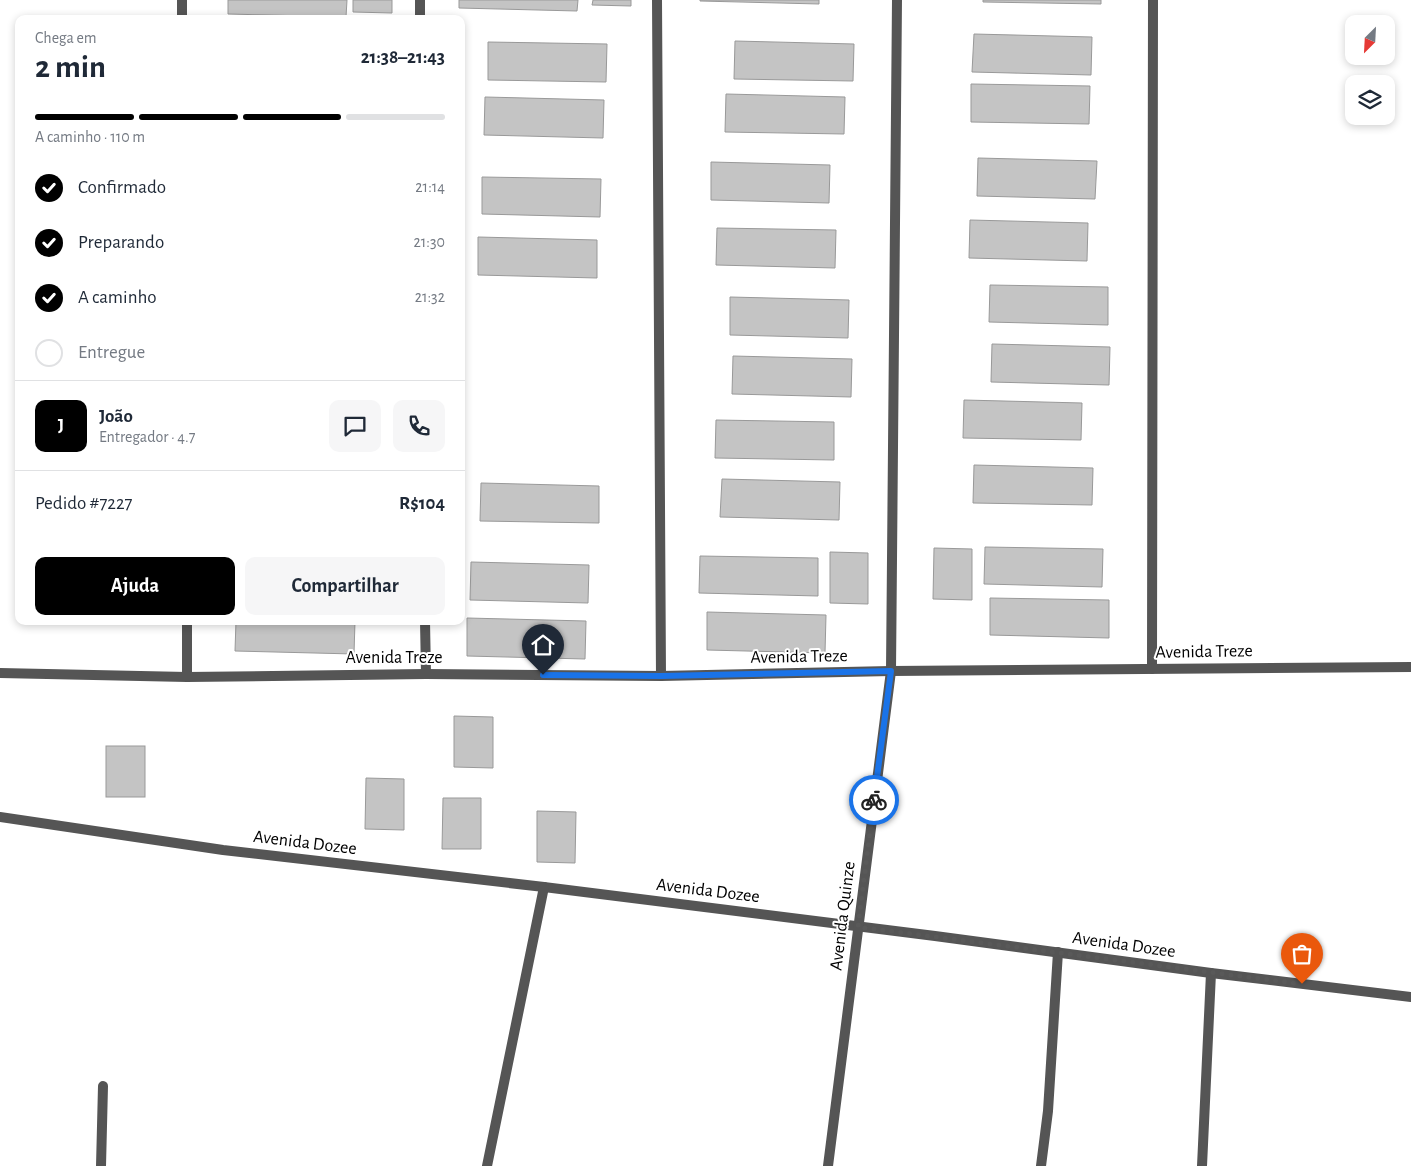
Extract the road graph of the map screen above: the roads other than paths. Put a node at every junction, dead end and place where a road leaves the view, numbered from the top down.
1 (182, 0) edge
2 (420, 0) edge
3 (657, 0) edge
4 (897, 0) edge
5 (1153, 0) edge
6 (182, 15) edge
7 (420, 15) edge
8 (187, 625) edge
9 (425, 625) edge
10 (1411, 667) edge
11 (1152, 669) junction
12 (891, 671) junction
13 (0, 673) edge
14 (426, 674) junction
15 (661, 676) junction
16 (187, 677) junction
17 (0, 817) edge
18 (544, 887) junction
19 (858, 927) junction
20 (1058, 952) junction
21 (1211, 973) junction
22 (1411, 998) edge
23 (103, 1086) dead end
24 (101, 1166) edge
25 (487, 1166) edge
26 (828, 1166) edge
27 (1041, 1166) edge
28 (1202, 1166) edge

1 - 6 street
2 - 7 street
3 - 15 street
4 - 12 street, Avenida Quinze
5 - 11 street
8 - 16 street
9 - 14 street
10 - 11 street, Avenida Treze
11 - 12 street, Avenida Treze
12 - 15 street, Avenida Treze
12 - 19 street, Avenida Quinze
13 - 16 street, Avenida Treze
14 - 15 street, Avenida Treze
14 - 16 street, Avenida Treze
17 - 18 street, Avenida Dozee
18 - 19 street, Avenida Dozee
18 - 25 street
19 - 20 street, Avenida Dozee
19 - 26 street, Avenida Quinze
20 - 21 street, Avenida Dozee
20 - 27 street
21 - 22 street, Avenida Dozee
21 - 28 street
23 - 24 street

